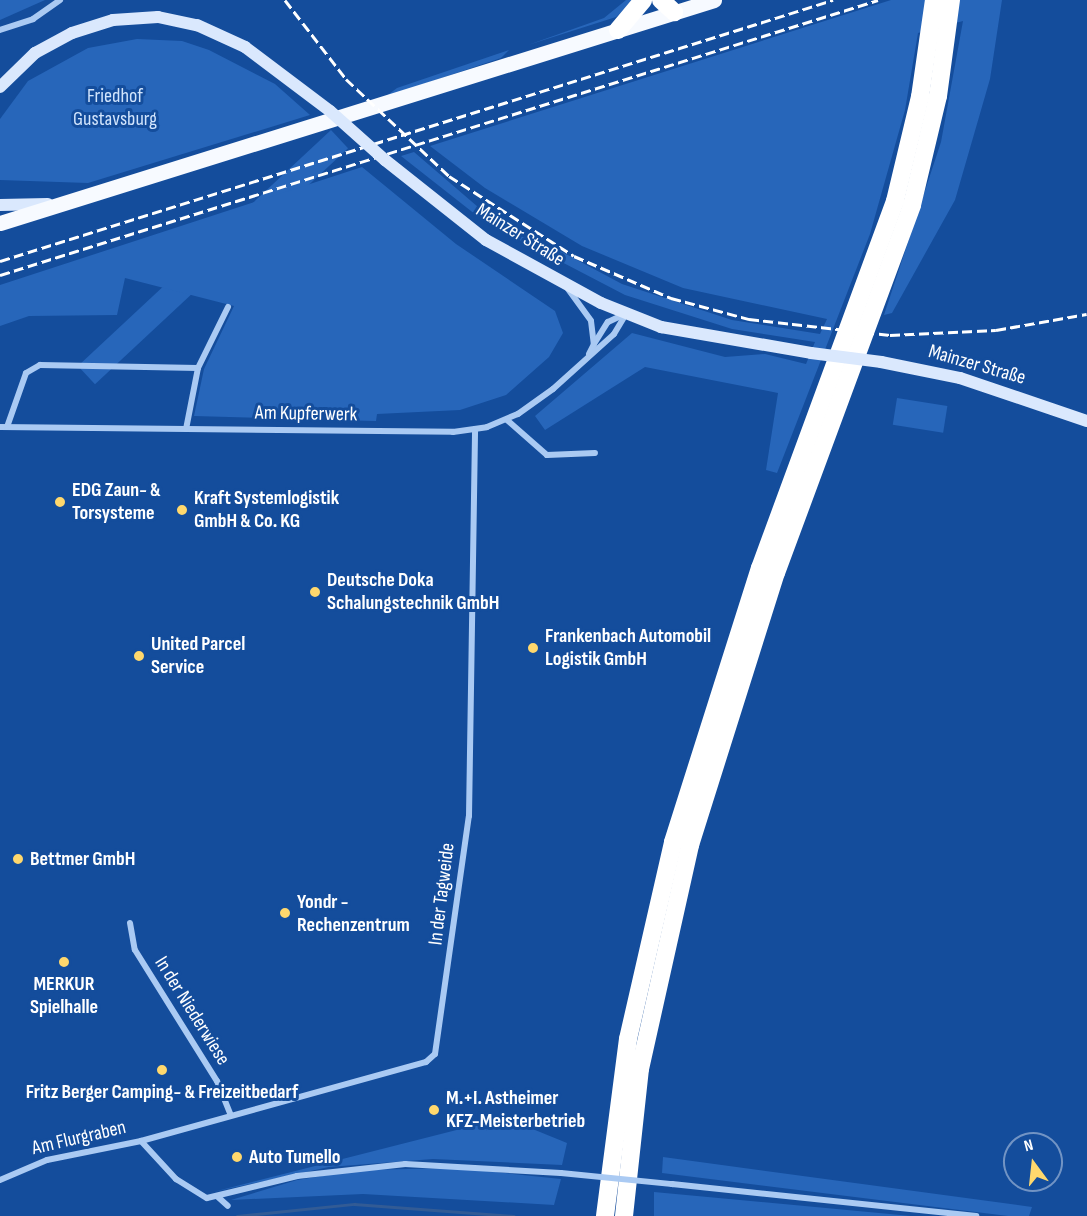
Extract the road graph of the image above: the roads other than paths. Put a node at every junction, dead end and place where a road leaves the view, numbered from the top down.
1 (60, 0) edge
2 (643, 0) edge
3 (714, 0) edge
4 (933, 0) edge
5 (951, 0) edge
6 (669, 4) edge
7 (0, 30) edge
8 (618, 30) junction
9 (0, 87) edge
10 (64, 203) junction
11 (0, 205) edge
12 (0, 223) edge
13 (564, 285) junction
14 (228, 307) dead end
15 (626, 314) junction
16 (594, 344) junction
17 (587, 357) junction
18 (198, 368) junction
19 (507, 420) junction
20 (1087, 421) edge
21 (3, 427) edge
22 (186, 429) junction
23 (475, 429) junction
24 (595, 453) dead end
25 (130, 923) dead end
26 (231, 1115) junction
27 (141, 1141) junction
28 (0, 1180) edge
29 (218, 1197) junction
30 (228, 1206) dead end
31 (625, 1213) edge
32 (605, 1216) edge
33 (976, 1216) edge

1 - 7 street
2 - 8 highway
3 - 6 main road
4 - 32 highway
5 - 31 highway
6 - 8 main road
8 - 10 main road
9 - 13 main road, Mainzer Straße, bridge
10 - 11 main road
10 - 12 main road
13 - 15 main road, Mainzer Straße
13 - 16 street
14 - 18 street
15 - 16 street, Am Kupferwerk
15 - 17 street, Am Kupferwerk
15 - 20 main road, Mainzer Straße, bridge
16 - 17 street, Am Kupferwerk
17 - 19 street, Am Kupferwerk
18 - 21 street
18 - 22 street
19 - 23 street, Am Kupferwerk
19 - 24 street
21 - 22 street, Am Kupferwerk
22 - 23 street, Am Kupferwerk
23 - 26 street, In der Tagweide
25 - 26 street, In der Niederwiese
26 - 27 street, In der Tagweide
27 - 28 street, Am Flurgraben
27 - 29 street, Am Flurgraben
29 - 30 street
29 - 33 street, bridge

